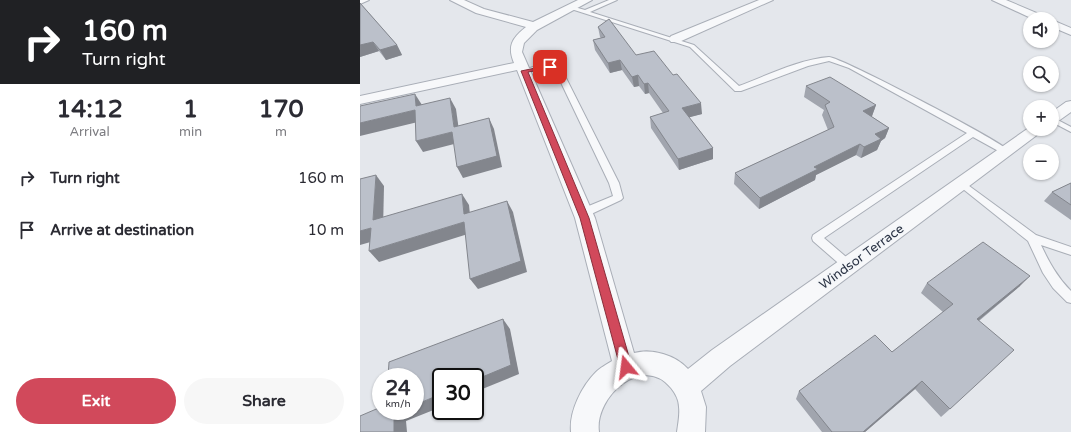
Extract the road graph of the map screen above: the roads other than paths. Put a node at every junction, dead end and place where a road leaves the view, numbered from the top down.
1 (366, 0) edge
2 (455, 0) edge
3 (614, 0) edge
4 (768, 0) edge
5 (999, 0) edge
6 (360, 2) edge
7 (581, 7) edge
8 (1026, 12) edge
9 (535, 26) junction
10 (1059, 26) edge
11 (1071, 32) edge
12 (676, 39) junction
13 (523, 68) junction
14 (360, 100) edge
15 (1071, 105) edge
16 (1059, 114) edge
17 (1059, 123) edge
18 (1071, 130) edge
19 (973, 133) junction
20 (1027, 136) edge
21 (1005, 151) junction
22 (961, 183) junction
23 (583, 213) junction
24 (1032, 238) junction
25 (1071, 251) edge
26 (848, 265) junction
27 (1071, 298) edge
28 (626, 367) junction
29 (687, 386) junction
30 (585, 432) edge
31 (691, 432) edge

1 - 6 lane
2 - 9 street
3 - 7 lane
4 - 12 street
5 - 8 street
7 - 9 street
7 - 12 lane
9 - 13 street
10 - 11 street
12 - 19 lane
13 - 14 street
13 - 23 street
13 - 23 lane
15 - 16 street
17 - 18 lane
19 - 21 lane
19 - 26 lane
20 - 21 street, Windsor Terrace
21 - 22 street, Windsor Terrace
22 - 24 lane
22 - 26 street, Windsor Terrace
23 - 28 street
24 - 25 lane
24 - 27 lane
26 - 29 street, Windsor Terrace
28 - 29 street
28 - 30 street
29 - 31 street

